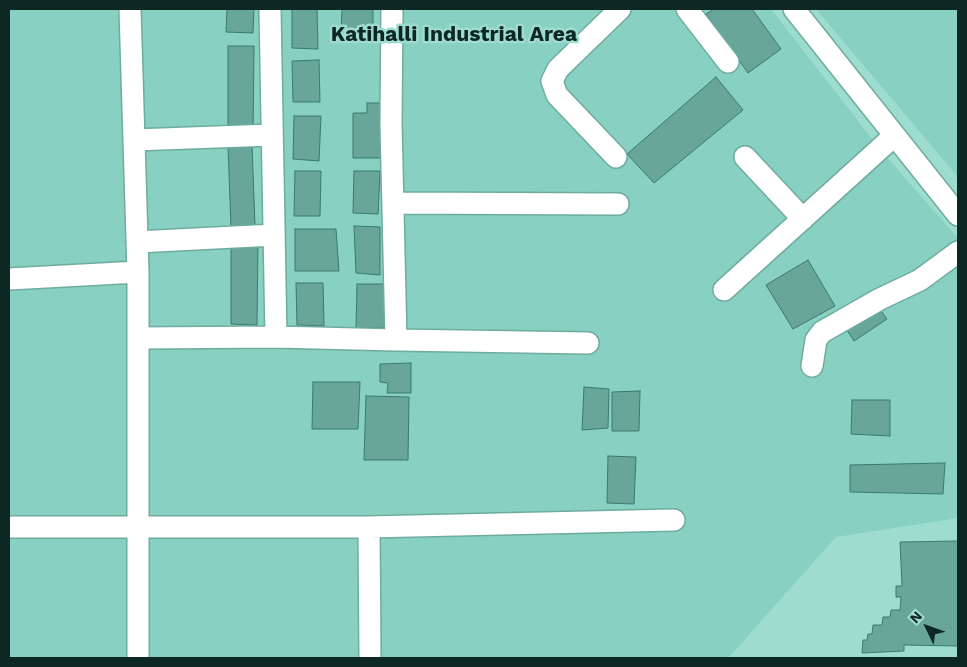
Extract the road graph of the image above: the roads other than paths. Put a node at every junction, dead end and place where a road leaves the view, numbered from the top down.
1 (130, 9) edge
2 (270, 9) edge
3 (392, 9) edge
4 (620, 9) edge
5 (687, 9) edge
6 (794, 9) edge
7 (728, 62) dead end
8 (272, 135) junction
9 (894, 136) junction
10 (134, 140) junction
11 (616, 157) dead end
12 (745, 157) dead end
13 (393, 204) junction
14 (618, 204) dead end
15 (958, 215) edge
16 (802, 219) junction
17 (274, 235) junction
18 (137, 242) junction
19 (958, 252) edge
20 (138, 272) junction
21 (9, 279) edge
22 (724, 290) dead end
23 (276, 337) junction
24 (138, 338) junction
25 (396, 340) junction
26 (588, 343) dead end
27 (812, 366) dead end
28 (674, 520) dead end
29 (138, 526) junction
30 (9, 527) edge
31 (368, 528) junction
32 (138, 658) edge
33 (370, 658) edge

1 - 10 street
2 - 8 street
3 - 13 street
4 - 11 street
5 - 7 street
6 - 9 street
8 - 10 street
8 - 17 street
9 - 15 street
9 - 16 street
10 - 18 street
12 - 16 street
13 - 14 street
13 - 25 street
16 - 22 street
17 - 18 street
17 - 23 street
18 - 20 street
19 - 27 street
20 - 21 street
20 - 24 street
23 - 24 street
23 - 25 street
24 - 29 street
25 - 26 street
28 - 31 street
29 - 30 street
29 - 31 street
29 - 32 street
31 - 33 street

